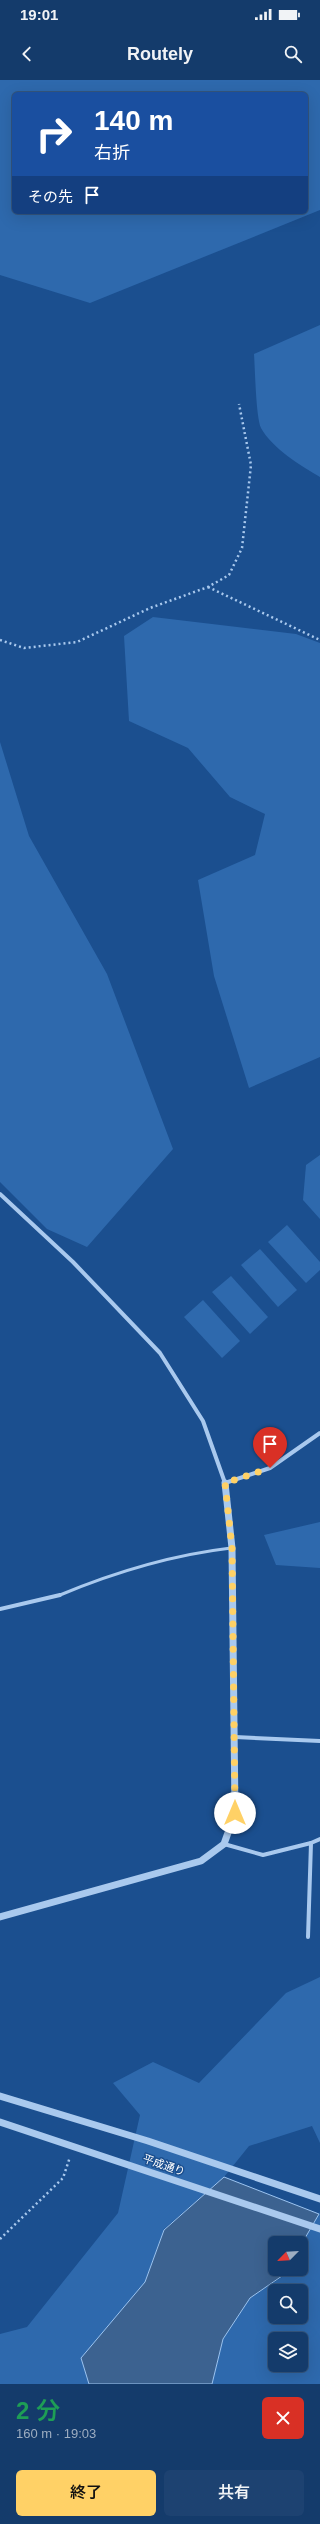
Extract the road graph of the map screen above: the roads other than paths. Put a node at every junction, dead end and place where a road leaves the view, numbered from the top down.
1 (0, 1194) edge
2 (320, 1433) edge
3 (225, 1483) junction
4 (232, 1548) junction
5 (60, 1595) joint
6 (0, 1609) edge
7 (235, 1737) junction
8 (320, 1741) edge
9 (320, 1838) edge
10 (311, 1843) junction
11 (224, 1844) junction
12 (0, 1917) edge
13 (308, 1937) dead end
14 (0, 2096) edge
15 (0, 2122) edge
16 (320, 2199) edge
17 (320, 2229) edge

1 - 3 street
2 - 3 street
3 - 4 street
4 - 5 lane
4 - 7 street
5 - 6 street
7 - 8 street
7 - 11 street
9 - 10 street
10 - 11 street
10 - 13 street
11 - 12 street
14 - 16 street, 平成通り
15 - 17 street, 平成通り

